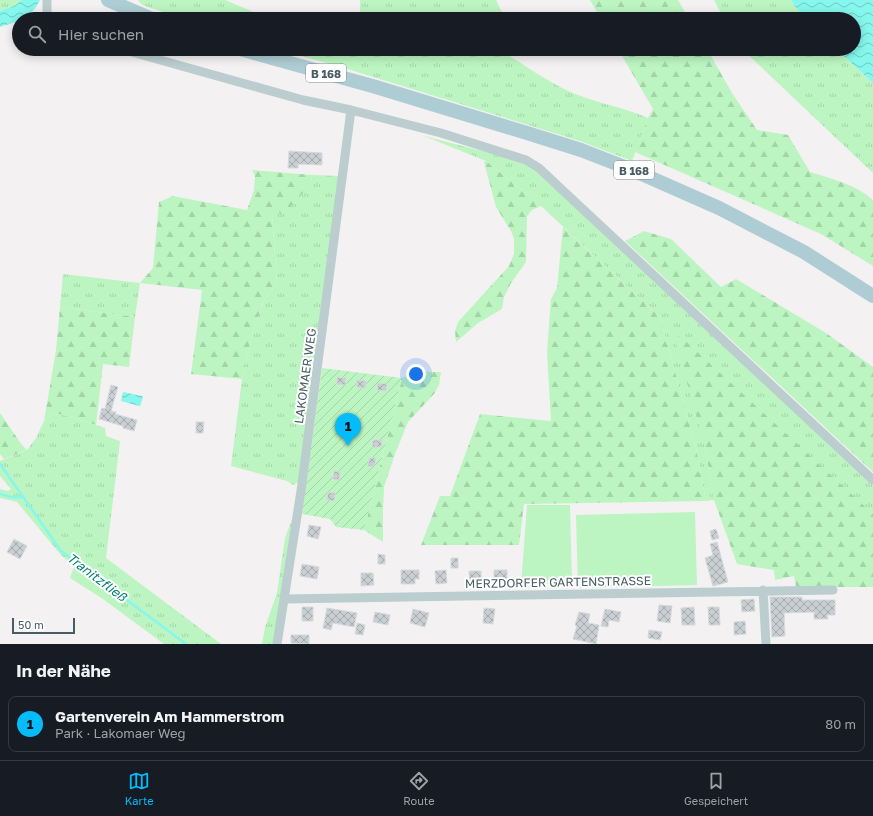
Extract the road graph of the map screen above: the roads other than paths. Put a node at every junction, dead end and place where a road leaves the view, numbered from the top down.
1 (47, 0) edge
2 (108, 0) edge
3 (48, 12) edge
4 (136, 12) edge
5 (146, 56) edge
6 (265, 56) edge
7 (350, 110) junction
8 (873, 296) edge
9 (873, 480) edge
10 (763, 590) junction
11 (832, 590) dead end
12 (285, 599) junction
13 (277, 644) edge
14 (766, 644) edge

1 - 3 street
2 - 4 main road
5 - 7 street
6 - 8 main road, B 168
7 - 9 street
7 - 12 street, LAKOMAER WEG
10 - 11 street, MERZDORFER GARTENSTRASSE
10 - 12 street, MERZDORFER GARTENSTRASSE
10 - 14 street
12 - 13 street, LAKOMAER WEG

